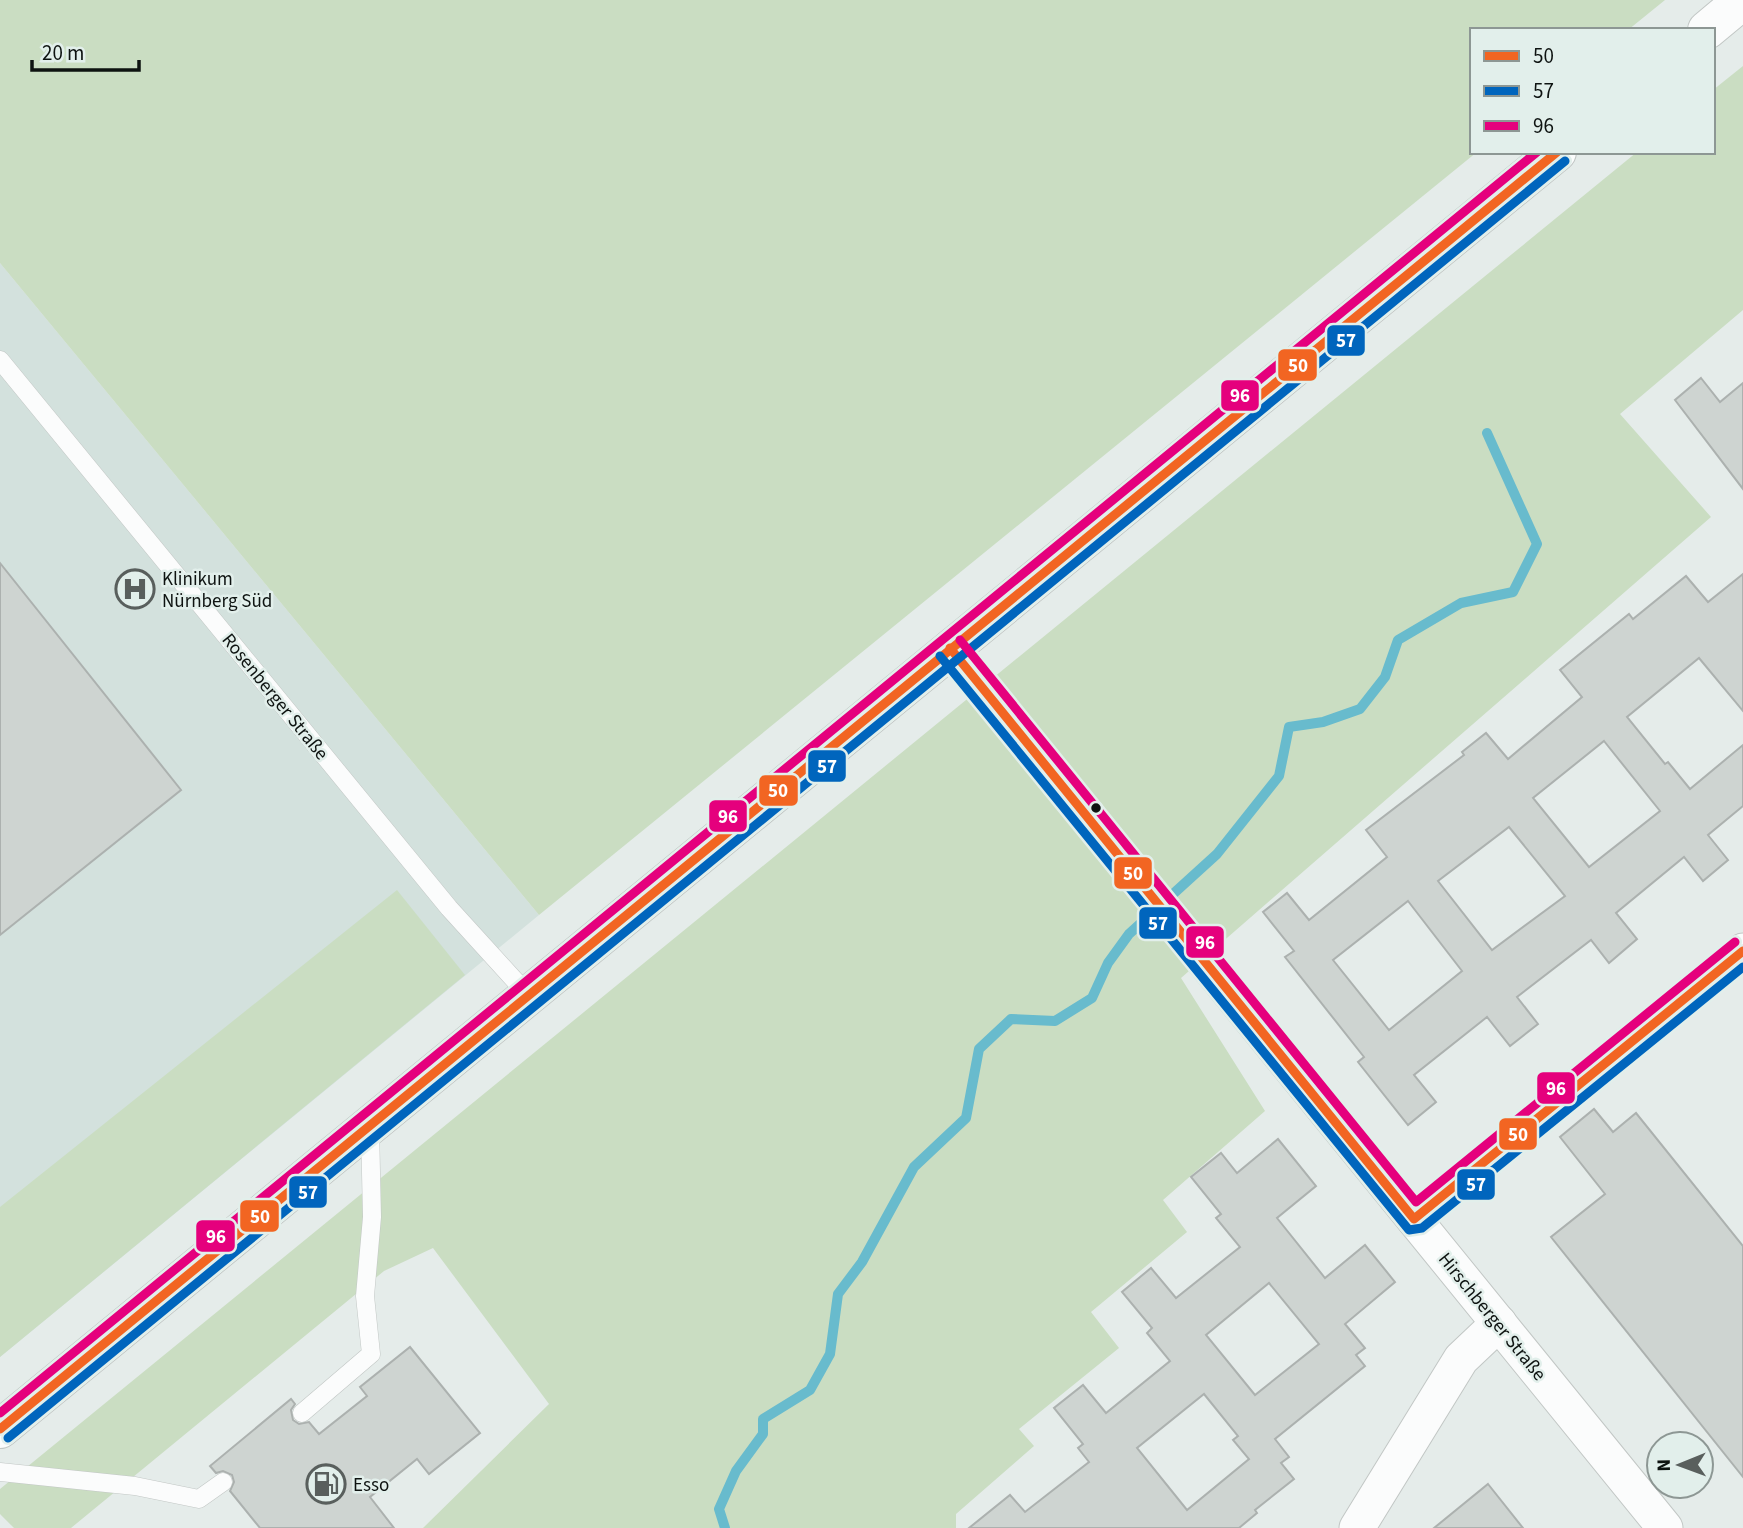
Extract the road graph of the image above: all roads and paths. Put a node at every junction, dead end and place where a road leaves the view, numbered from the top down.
1 (1743, 0) edge
2 (1709, 28) edge
3 (1555, 154) edge
4 (0, 360) edge
5 (950, 648) junction
6 (1743, 951) edge
7 (529, 996) junction
8 (370, 1125) junction
9 (1415, 1219) junction
10 (1500, 1323) junction
11 (302, 1413) dead end
12 (0, 1429) edge
13 (0, 1472) edge
14 (223, 1482) dead end
15 (1357, 1528) edge
16 (1665, 1528) edge

1 - 2 main road
3 - 5 main road
4 - 7 lane, Rosenberger Straße
5 - 7 main road
5 - 9 street, Hirschberger Straße
6 - 9 street
7 - 8 main road
8 - 11 lane
8 - 12 main road
9 - 10 street, Hirschberger Straße
10 - 15 street
10 - 16 street, Hirschberger Straße
13 - 14 lane

